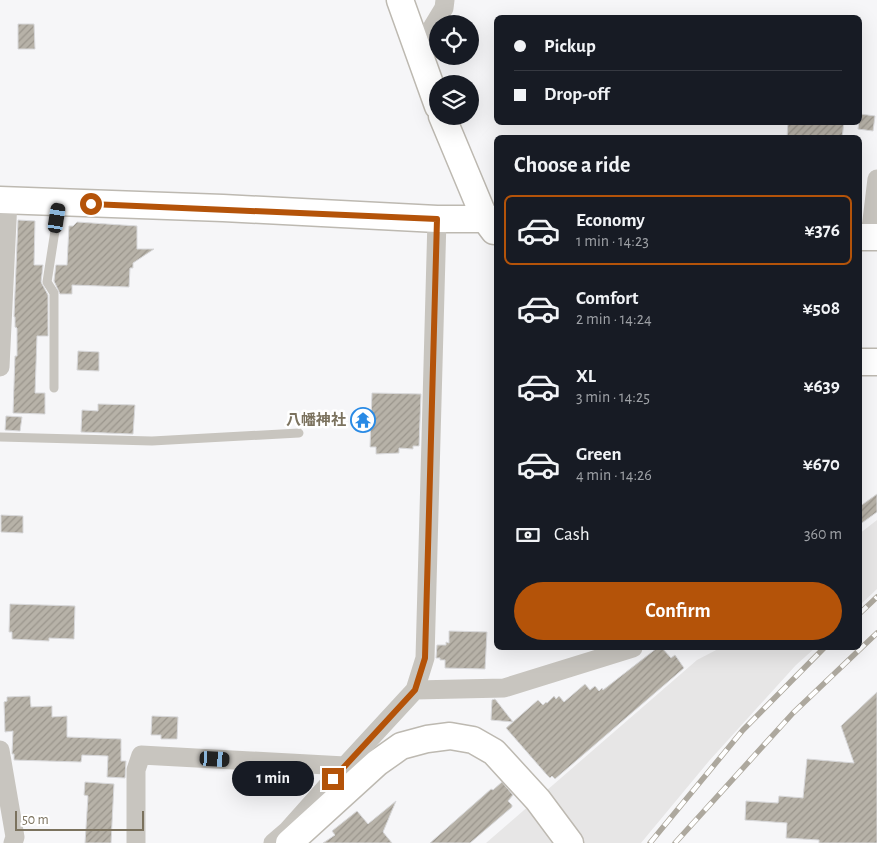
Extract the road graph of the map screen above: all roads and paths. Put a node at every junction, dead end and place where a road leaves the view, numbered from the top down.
1 (400, 0) edge
2 (445, 0) edge
3 (418, 51) junction
4 (429, 81) edge
5 (446, 125) edge
6 (877, 179) edge
7 (4, 200) edge
8 (59, 202) junction
9 (437, 219) junction
10 (492, 224) edge
11 (868, 237) edge
12 (862, 362) edge
13 (877, 362) edge
14 (0, 367) edge
15 (54, 388) dead end
16 (300, 433) dead end
17 (0, 438) edge
18 (627, 650) edge
19 (415, 690) junction
20 (0, 750) edge
21 (345, 766) junction
22 (13, 843) edge
23 (136, 843) edge
24 (273, 843) edge
25 (290, 843) edge
26 (570, 843) edge

1 - 3 street
2 - 3 street
3 - 4 street
5 - 10 street
6 - 11 street
7 - 8 street
7 - 14 street
8 - 9 street
8 - 15 lane
9 - 10 street
9 - 19 street
12 - 13 street
16 - 17 lane
18 - 19 street
19 - 21 street
20 - 22 street
21 - 23 street
21 - 24 street
25 - 26 street

